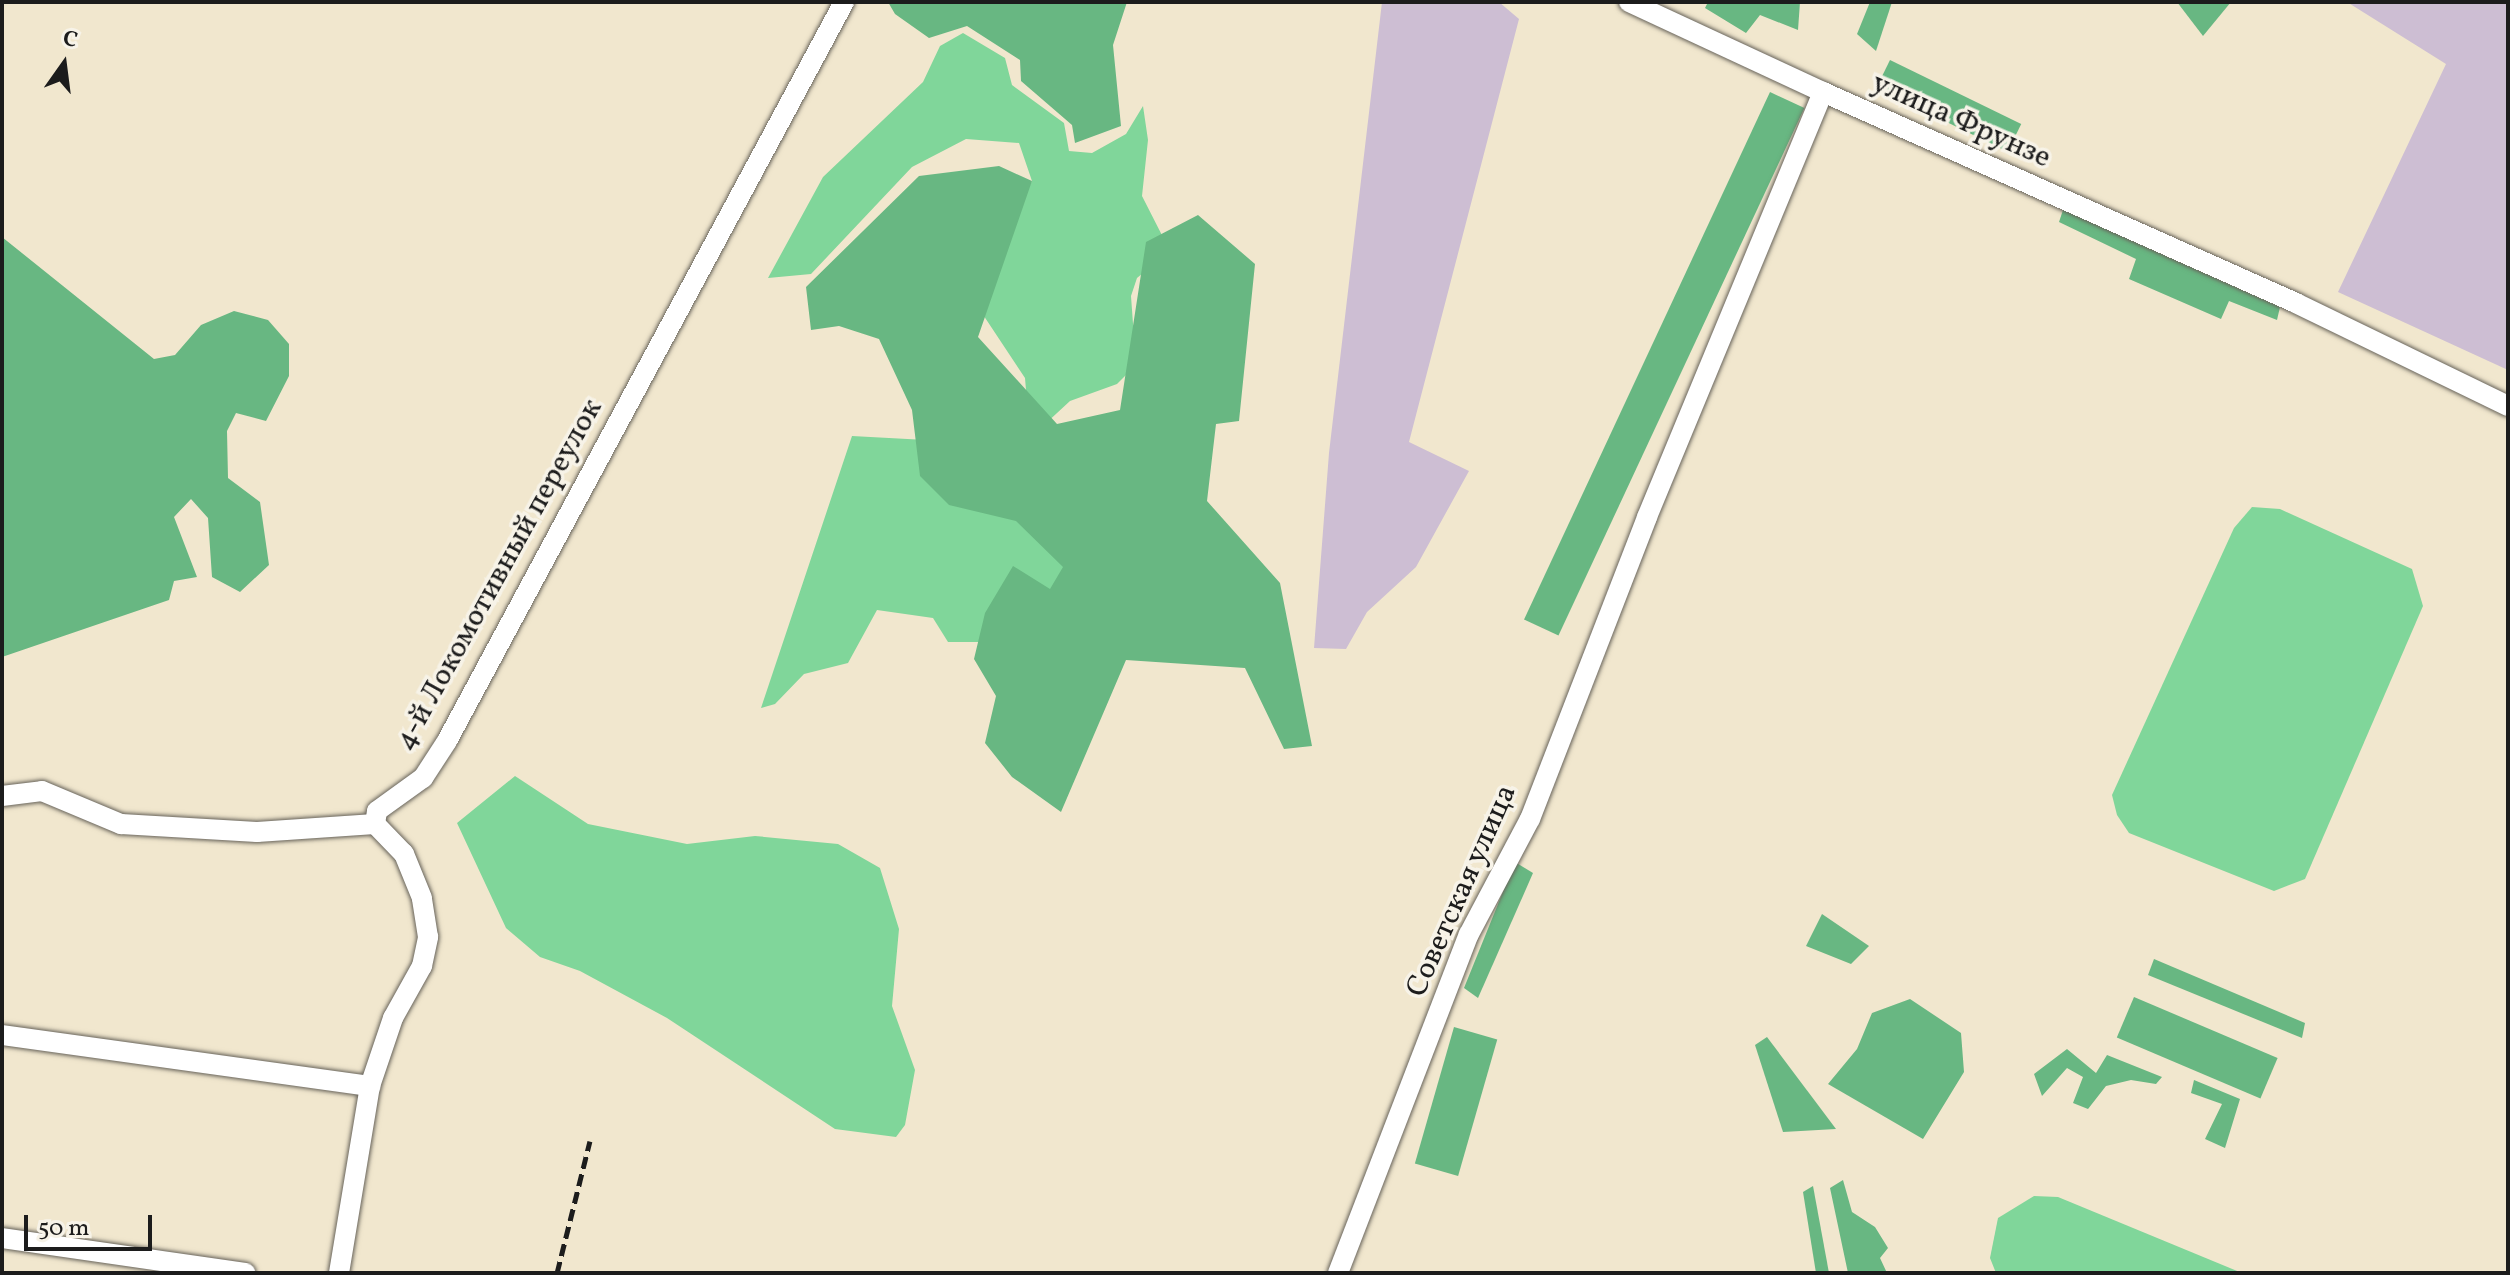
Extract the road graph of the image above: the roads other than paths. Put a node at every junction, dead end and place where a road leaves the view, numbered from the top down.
1 (844, 2) edge
2 (1629, 2) edge
3 (1823, 92) junction
4 (2508, 406) edge
5 (1640, 535) joint
6 (2, 796) edge
7 (375, 824) junction
8 (2, 1035) edge
9 (370, 1086) junction
10 (2, 1238) edge
11 (246, 1273) edge
12 (339, 1273) edge
13 (1338, 1273) edge

1 - 7 street, 4-й Локомотивный переулок
2 - 3 street
3 - 4 street, улица Фрунзе
3 - 5 street, улица Фрунзе
5 - 13 street, Советская улица
6 - 7 street
7 - 9 street
8 - 9 street
9 - 12 street
10 - 11 street

